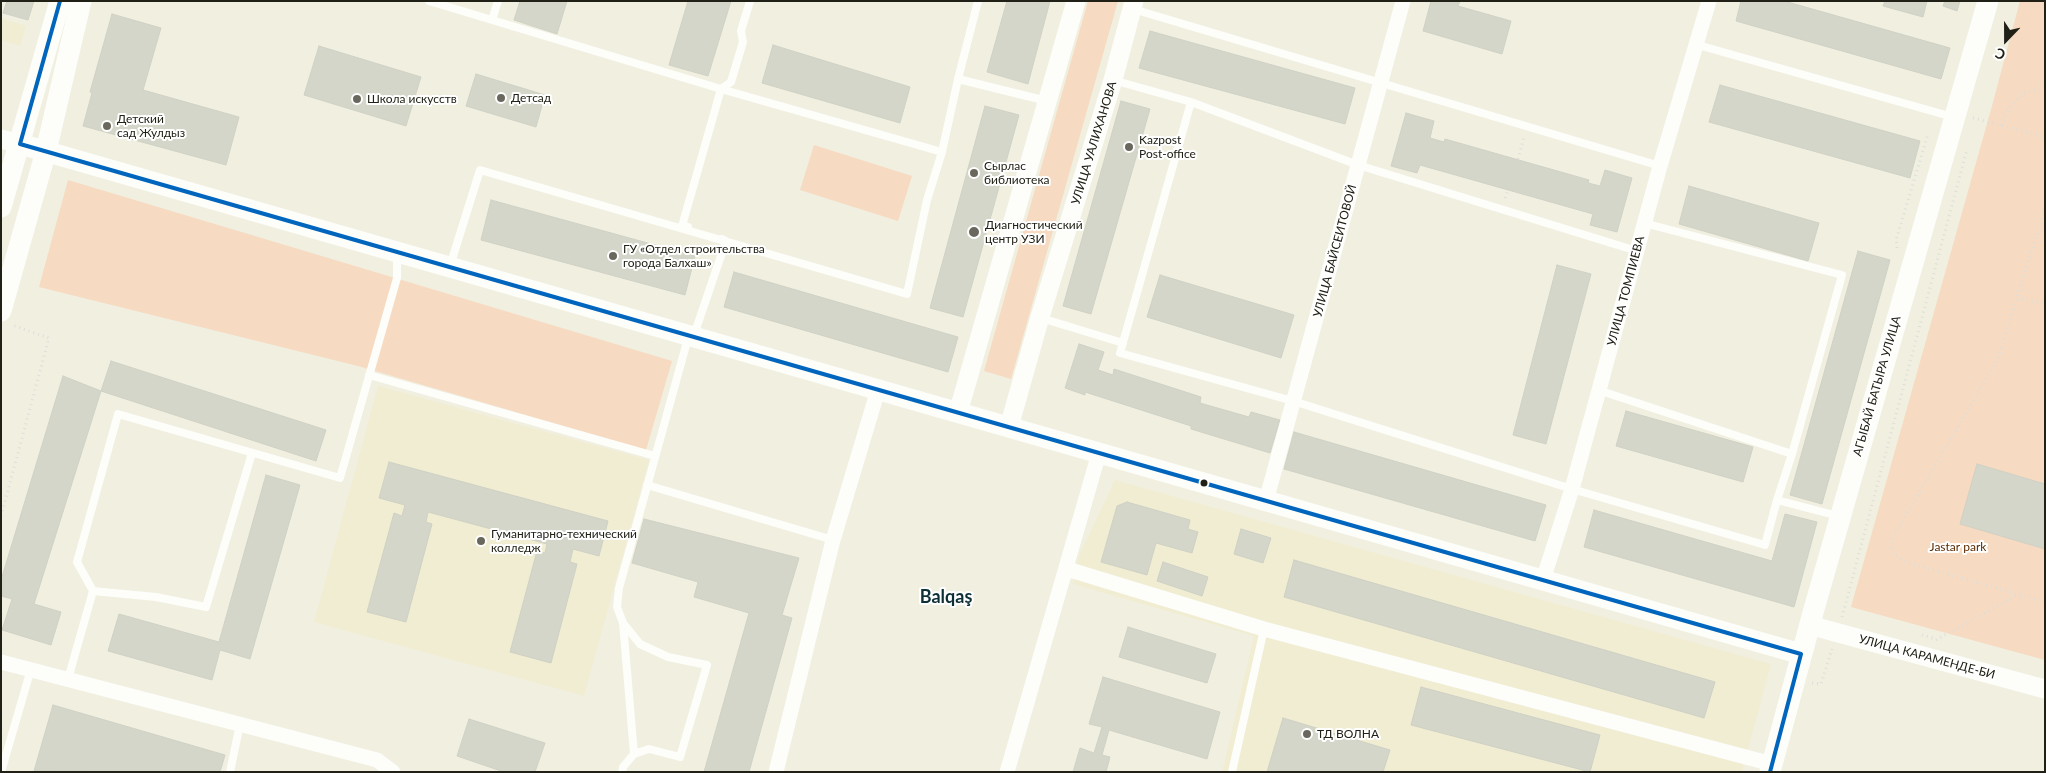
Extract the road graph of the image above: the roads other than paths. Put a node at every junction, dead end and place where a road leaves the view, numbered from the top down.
1 (60, 1) edge
2 (81, 1) edge
3 (429, 1) edge
4 (498, 1) edge
5 (750, 1) edge
6 (978, 1) edge
7 (1076, 1) edge
8 (1403, 1) edge
9 (1709, 1) edge
10 (1988, 1) edge
11 (1133, 5) edge
12 (492, 20) junction
13 (1698, 44) junction
14 (958, 79) junction
15 (1113, 80) junction
16 (1381, 83) junction
17 (721, 89) junction
18 (1047, 101) junction
19 (1190, 102) junction
20 (1953, 117) junction
21 (10, 141) edge
22 (46, 151) junction
23 (942, 152) junction
24 (1358, 165) junction
25 (1660, 166) junction
26 (1, 207) edge
27 (1644, 223) junction
28 (726, 241) junction
29 (1637, 251) junction
30 (397, 252) junction
31 (449, 267) junction
32 (5, 317) edge
33 (1040, 317) junction
34 (691, 336) junction
35 (1123, 342) junction
36 (369, 375) junction
37 (878, 390) junction
38 (1598, 390) junction
39 (1293, 401) junction
40 (958, 413) junction
41 (1009, 427) junction
42 (252, 453) junction
43 (1099, 453) junction
44 (1792, 454) junction
45 (655, 456) junction
46 (647, 485) junction
47 (1572, 489) junction
48 (1777, 500) junction
49 (1266, 501) junction
50 (1840, 516) junction
51 (833, 540) junction
52 (1067, 569) junction
53 (1543, 580) junction
54 (93, 591) junction
55 (623, 622) junction
56 (1809, 626) junction
57 (1264, 630) junction
58 (1801, 654) junction
59 (1, 662) edge
60 (31, 669) junction
61 (68, 679) junction
62 (2045, 689) edge
63 (240, 724) junction
64 (634, 754) junction
65 (1771, 768) edge
66 (387, 770) edge
67 (1, 772) edge
68 (230, 772) edge
69 (622, 772) edge
70 (776, 772) edge
71 (1008, 772) edge
72 (1232, 772) edge

1 - 21 main road
2 - 22 main road
3 - 12 lane
4 - 12 lane
5 - 17 lane
6 - 14 lane
7 - 18 street
8 - 16 street, УЛИЦА БАЙСЕИТОВОЙ
9 - 13 street, УЛИЦА ТОМПИЕВА
10 - 20 main road, АГЫБАЙ БАТЫРА УЛИЦА
11 - 15 street, УЛИЦА УАЛИХАНОВА
11 - 16 lane
12 - 17 lane
13 - 20 lane
13 - 25 street, УЛИЦА ТОМПИЕВА
14 - 18 lane
14 - 23 lane
15 - 19 lane
15 - 33 street, УЛИЦА УАЛИХАНОВА
16 - 24 street, УЛИЦА БАЙСЕИТОВОЙ
16 - 25 lane
17 - 23 lane
17 - 28 lane
18 - 40 street
19 - 24 lane
19 - 35 lane
20 - 50 main road, АГЫБАЙ БАТЫРА УЛИЦА
21 - 22 main road
21 - 26 main road
22 - 30 main road
22 - 32 main road
23 - 28 lane
24 - 29 lane
24 - 39 street, УЛИЦА БАЙСЕИТОВОЙ
25 - 27 street, УЛИЦА ТОМПИЕВА
27 - 29 street, УЛИЦА ТОМПИЕВА
27 - 44 lane
28 - 31 lane
28 - 34 lane
29 - 38 street, УЛИЦА ТОМПИЕВА
30 - 31 main road
30 - 36 lane
31 - 34 main road
33 - 35 lane
33 - 41 street, УЛИЦА УАЛИХАНОВА
34 - 37 main road
34 - 45 lane
35 - 39 lane
36 - 42 lane
36 - 45 lane
37 - 40 main road
37 - 51 street
38 - 44 lane
38 - 47 street, УЛИЦА ТОМПИЕВА
39 - 47 lane
39 - 49 street, УЛИЦА БАЙСЕИТОВОЙ
40 - 41 main road
41 - 43 main road
42 - 54 lane
42 - 54 lane
43 - 49 main road
43 - 52 street
44 - 48 lane
45 - 46 lane
46 - 51 lane
46 - 55 lane
47 - 48 lane
47 - 53 street, УЛИЦА ТОМПИЕВА
48 - 50 lane
49 - 53 main road
50 - 56 main road, АГЫБАЙ БАТЫРА УЛИЦА
51 - 70 street
52 - 57 street
52 - 71 street
53 - 58 main road
54 - 61 lane
55 - 64 lane
55 - 64 lane
56 - 58 main road, АГЫБАЙ БАТЫРА УЛИЦА
56 - 62 street, УЛИЦА КАРАМЕНДЕ-БИ
57 - 65 street
57 - 72 lane
58 - 65 main road, АГЫБАЙ БАТЫРА УЛИЦА
59 - 60 street
60 - 61 street
60 - 67 lane
61 - 63 street
63 - 66 street
63 - 68 lane
64 - 69 lane

